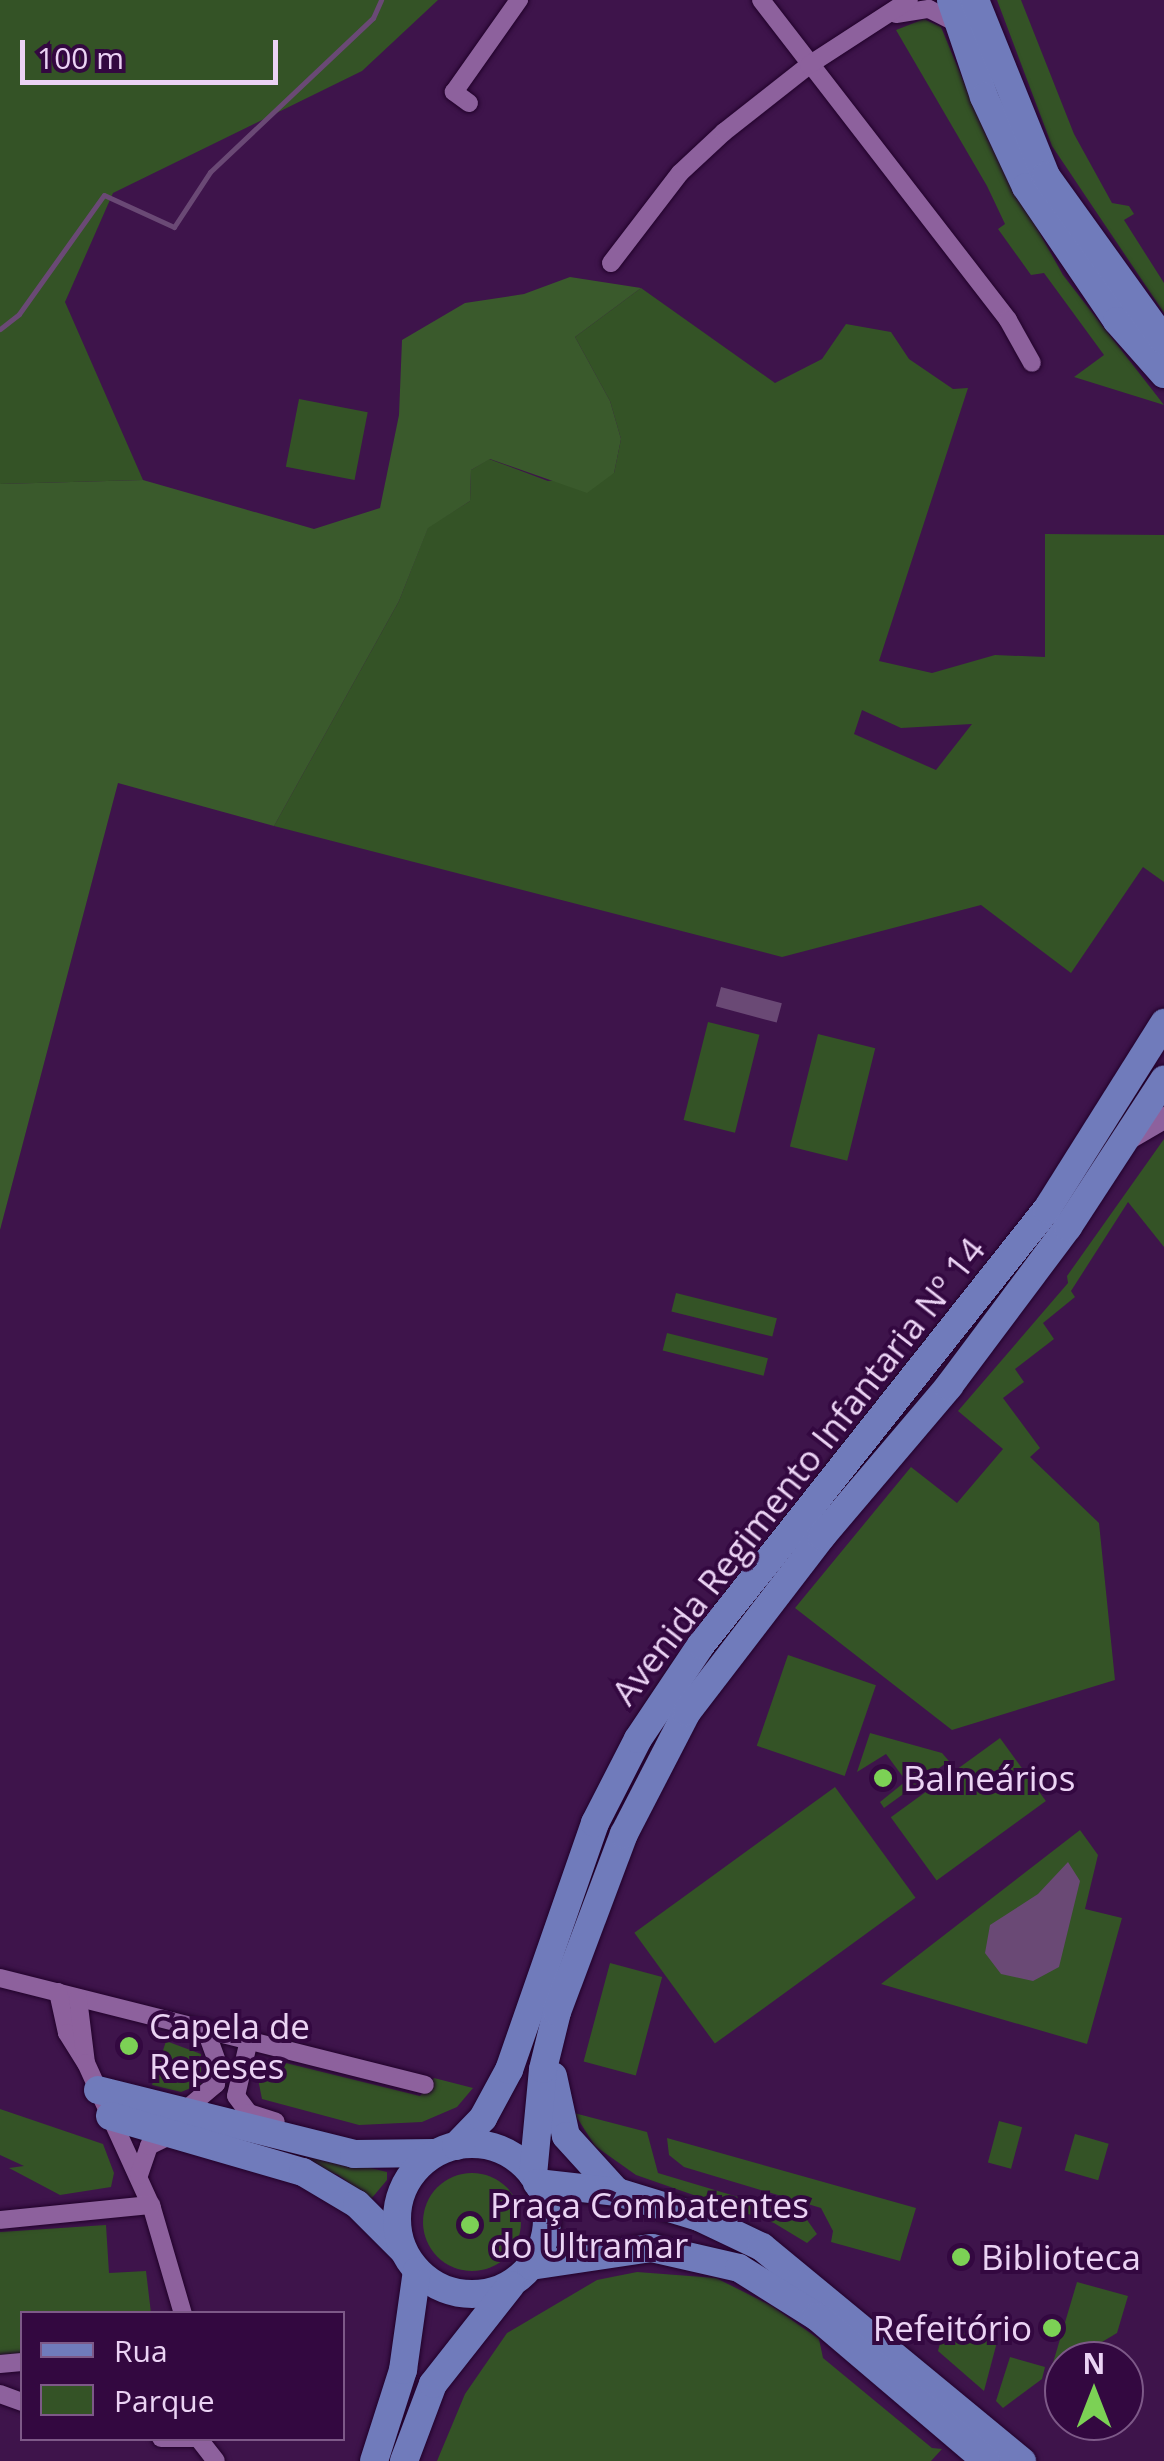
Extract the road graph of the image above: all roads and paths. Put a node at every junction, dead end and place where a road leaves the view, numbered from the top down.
1 (519, 0) edge
2 (761, 0) edge
3 (909, 0) edge
4 (974, 0) edge
5 (954, 12) edge
6 (891, 16) junction
7 (809, 65) junction
8 (469, 103) dead end
9 (610, 263) dead end
10 (1164, 340) edge
11 (1032, 363) dead end
12 (1164, 374) edge
13 (1164, 1022) edge
14 (1164, 1080) edge
15 (1164, 1118) edge
16 (1125, 1141) junction
17 (0, 1978) edge
18 (58, 1992) junction
19 (78, 1998) junction
20 (205, 2029) junction
21 (249, 2040) junction
22 (547, 2050) junction
23 (86, 2063) junction
24 (425, 2085) dead end
25 (104, 2105) junction
26 (179, 2122) junction
27 (236, 2124) junction
28 (325, 2147) junction
29 (446, 2149) junction
30 (139, 2175) junction
31 (535, 2179) junction
32 (617, 2192) junction
33 (151, 2205) junction
34 (0, 2220) edge
35 (409, 2260) junction
36 (522, 2274) junction
37 (182, 2311) edge
38 (392, 2410) junction
39 (362, 2461) edge
40 (374, 2461) edge
41 (404, 2461) edge
42 (986, 2461) edge
43 (1022, 2461) edge

1 - 8 street
2 - 7 street
3 - 6 street
4 - 10 main road
5 - 6 street
5 - 12 main road
6 - 7 street
7 - 9 street
7 - 11 street
13 - 29 main road, Avenida Regimento Infantaria Nº 14
14 - 16 main road
15 - 16 street
16 - 22 main road
17 - 18 street
18 - 19 street
18 - 23 street
19 - 20 street
19 - 23 street
20 - 21 street
20 - 26 street
21 - 24 street
21 - 28 street
22 - 31 main road
22 - 32 main road
23 - 25 street
25 - 26 main road
25 - 27 street
25 - 30 street
26 - 27 main road
26 - 30 street
26 - 35 main road
27 - 28 main road
28 - 29 main road
29 - 31 main road
29 - 35 main road
30 - 33 street
31 - 32 main road
31 - 36 main road
32 - 43 main road
33 - 34 street
33 - 37 street
35 - 36 main road
35 - 38 main road
36 - 41 main road
36 - 42 main road
38 - 39 street
38 - 40 main road

